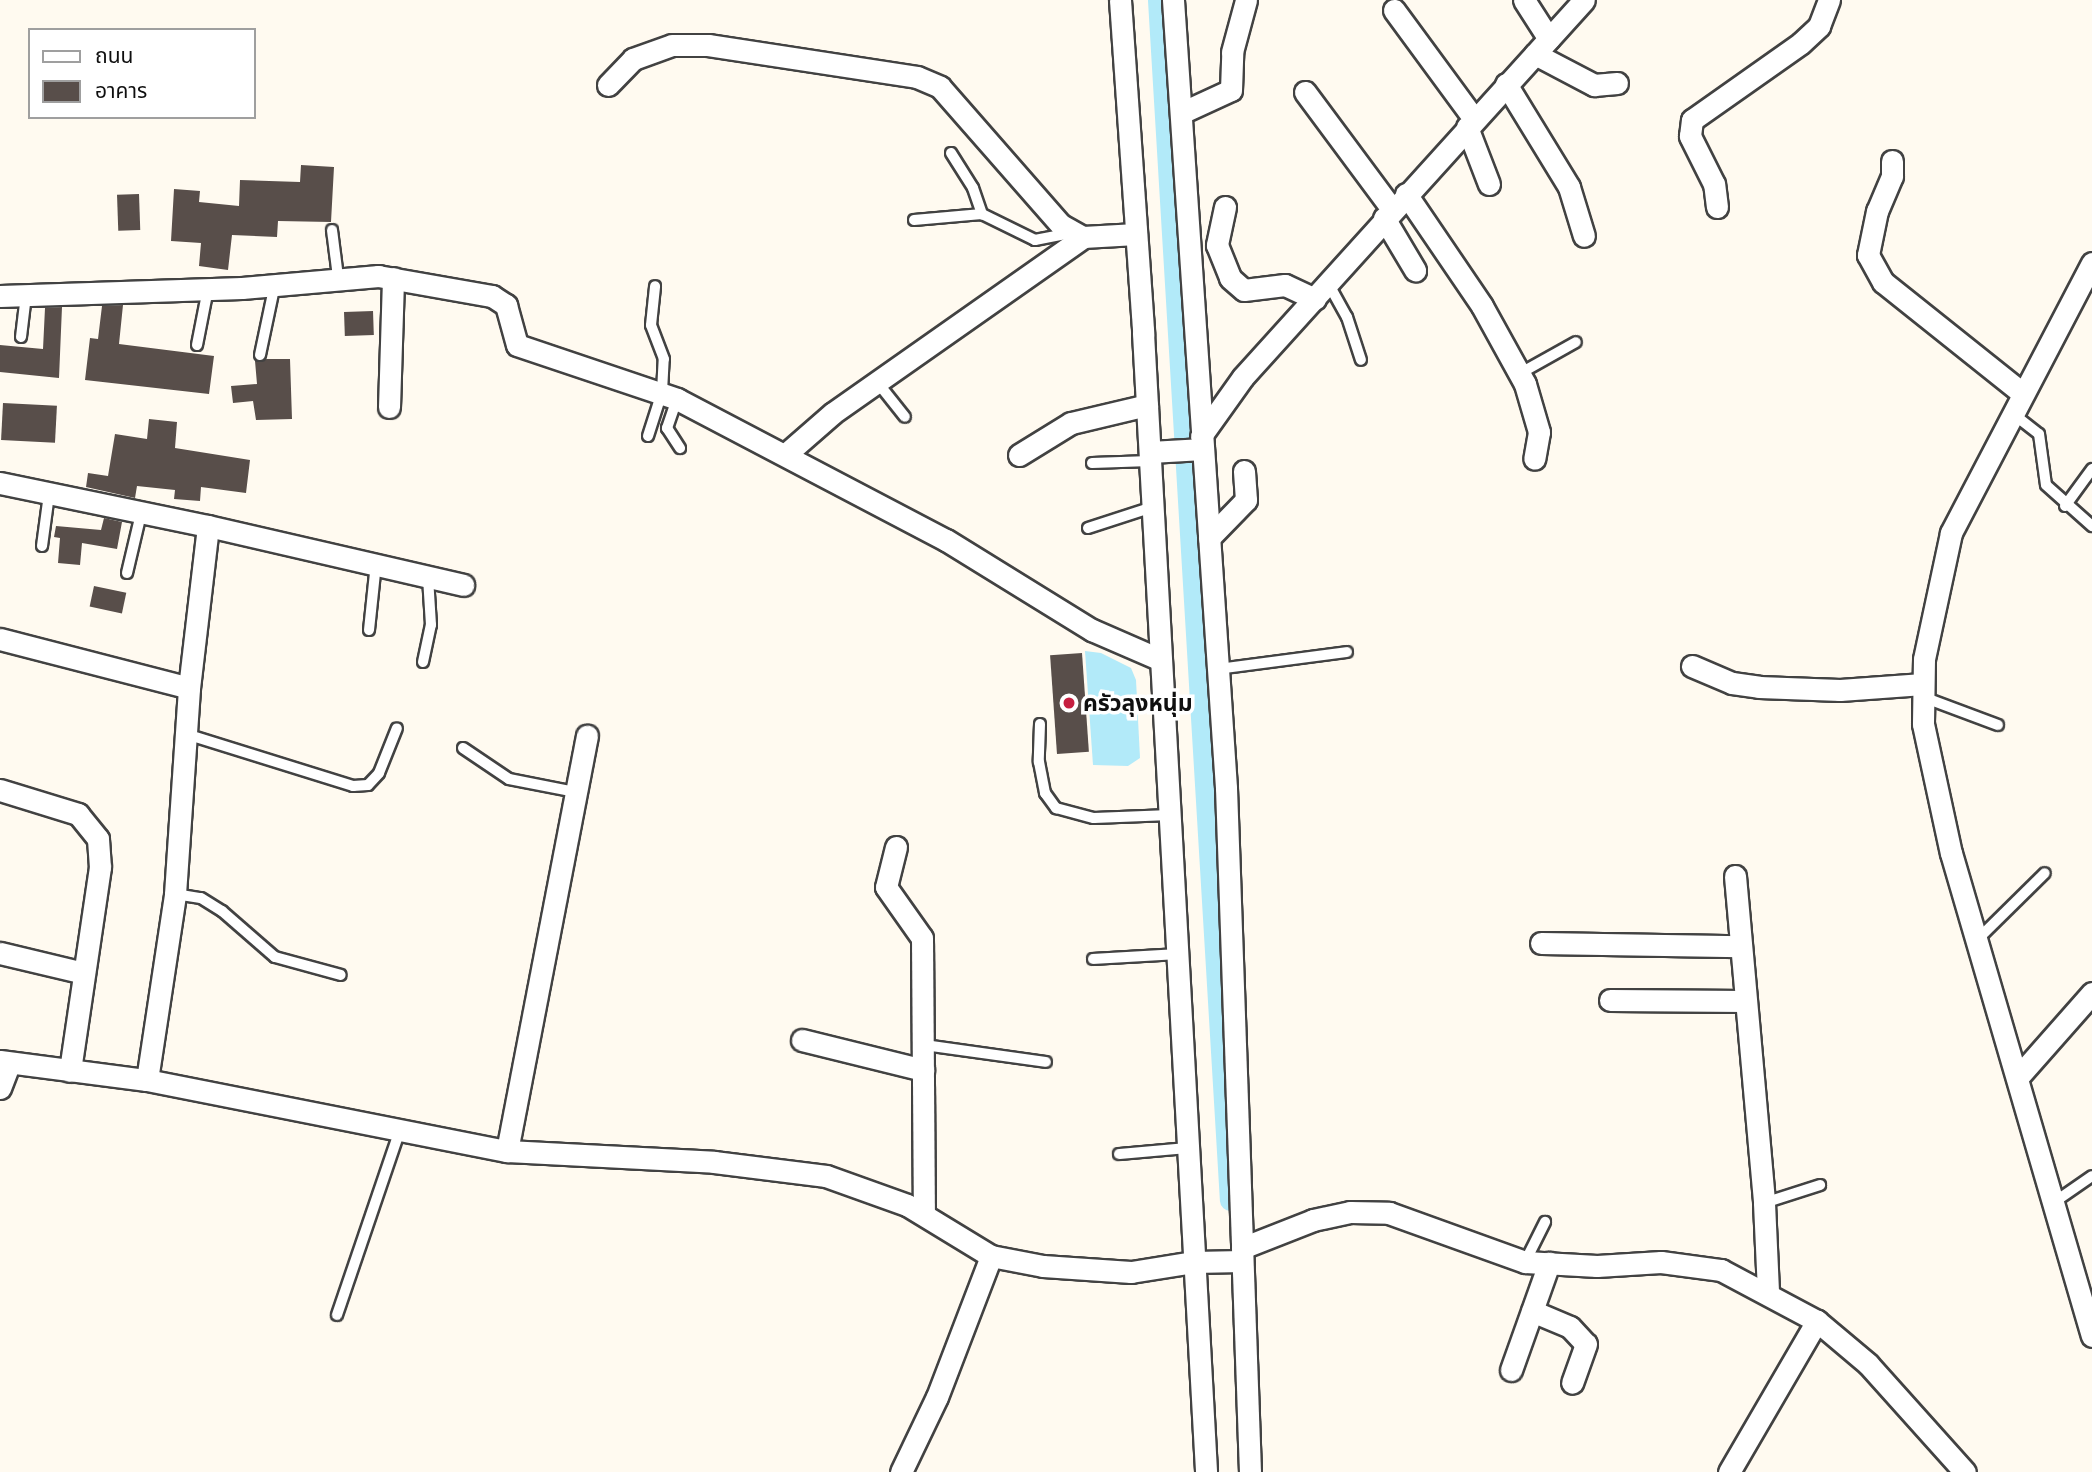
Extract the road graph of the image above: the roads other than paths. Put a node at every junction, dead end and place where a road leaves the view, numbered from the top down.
1 (1120, 0) edge
2 (1173, 0) edge
3 (1246, 0) edge
4 (1524, 0) edge
5 (1584, 0) edge
6 (1829, 0) edge
7 (1394, 10) dead end
8 (1542, 46) junction
9 (1617, 83) dead end
10 (1506, 84) junction
11 (608, 85) dead end
12 (1305, 92) dead end
13 (1181, 113) junction
14 (1471, 123) junction
15 (951, 153) dead end
16 (1892, 161) dead end
17 (1489, 184) dead end
18 (1225, 207) dead end
19 (1394, 207) junction
20 (1717, 207) dead end
21 (982, 214) junction
22 (914, 220) dead end
23 (332, 230) dead end
24 (1078, 234) junction
25 (1136, 234) junction
26 (1584, 236) dead end
27 (2092, 263) edge
28 (1415, 270) dead end
29 (338, 277) junction
30 (393, 278) junction
31 (275, 284) junction
32 (655, 286) dead end
33 (208, 289) junction
34 (1321, 291) junction
35 (26, 295) junction
36 (0, 296) edge
37 (21, 337) dead end
38 (1576, 342) dead end
39 (197, 345) dead end
40 (260, 355) dead end
41 (1361, 360) dead end
42 (1519, 374) junction
43 (878, 383) junction
44 (2022, 393) junction
45 (670, 396) junction
46 (1147, 405) junction
47 (389, 407) dead end
48 (2012, 413) junction
49 (905, 416) dead end
50 (648, 436) dead end
51 (1198, 445) junction
52 (680, 448) dead end
53 (786, 454) junction
54 (1019, 455) dead end
55 (1154, 455) junction
56 (1534, 459) dead end
57 (1091, 463) dead end
58 (2092, 469) edge
59 (1244, 471) dead end
60 (0, 482) edge
61 (50, 494) junction
62 (2065, 506) junction
63 (1153, 507) junction
64 (141, 514) junction
65 (208, 526) junction
66 (2092, 526) edge
67 (1088, 528) dead end
68 (1209, 538) junction
69 (42, 546) dead end
70 (376, 563) junction
71 (127, 573) dead end
72 (428, 577) junction
73 (464, 585) dead end
74 (369, 630) dead end
75 (0, 639) edge
76 (1347, 652) dead end
77 (1161, 660) junction
78 (423, 662) dead end
79 (1692, 666) dead end
80 (1218, 669) junction
81 (188, 688) junction
82 (1923, 691) junction
83 (1040, 724) dead end
84 (1998, 725) dead end
85 (397, 728) dead end
86 (186, 734) junction
87 (587, 736) dead end
88 (463, 748) dead end
89 (0, 790) edge
90 (575, 792) junction
91 (1170, 815) junction
92 (896, 846) dead end
93 (2045, 873) dead end
94 (1735, 876) dead end
95 (175, 894) junction
96 (1977, 940) junction
97 (1541, 943) dead end
98 (1741, 946) junction
99 (0, 953) edge
100 (1178, 954) junction
101 (1093, 959) dead end
102 (84, 973) junction
103 (341, 975) dead end
104 (2092, 993) edge
105 (1610, 1000) dead end
106 (1745, 1001) junction
107 (802, 1040) dead end
108 (923, 1045) junction
109 (5, 1062) edge
110 (1046, 1062) dead end
111 (923, 1070) junction
112 (70, 1071) junction
113 (2018, 1077) junction
114 (147, 1080) junction
115 (0, 1088) edge
116 (400, 1130) junction
117 (1188, 1148) junction
118 (507, 1151) junction
119 (1119, 1154) dead end
120 (2092, 1175) edge
121 (1820, 1185) dead end
122 (1765, 1203) junction
123 (2050, 1205) junction
124 (924, 1213) junction
125 (1545, 1222) dead end
126 (990, 1256) junction
127 (1240, 1257) junction
128 (1199, 1262) junction
129 (1525, 1262) junction
130 (1549, 1264) junction
131 (1768, 1292) junction
132 (1532, 1311) junction
133 (2089, 1314) edge
134 (337, 1315) dead end
135 (1817, 1321) junction
136 (2092, 1336) edge
137 (1511, 1370) dead end
138 (1572, 1383) dead end
139 (901, 1472) edge
140 (1206, 1472) edge
141 (1250, 1472) edge
142 (1729, 1472) edge
143 (1965, 1472) edge

1 - 25 street
2 - 13 street
3 - 13 street
4 - 8 street
5 - 8 street
6 - 20 street
7 - 14 street
8 - 9 street
8 - 10 street
10 - 14 street
10 - 26 street
11 - 24 street
12 - 19 street
13 - 51 street
14 - 17 street
14 - 19 street
15 - 21 lane
16 - 44 street
18 - 34 street
19 - 28 street
19 - 34 street
19 - 42 street
21 - 22 lane
21 - 24 lane
23 - 29 lane
24 - 25 street
24 - 43 street
25 - 46 street
27 - 44 street
29 - 30 street
29 - 31 street
30 - 45 street
30 - 47 street
31 - 33 street
31 - 40 lane
32 - 45 lane
33 - 35 street
33 - 39 lane
34 - 41 lane
34 - 51 street
35 - 36 street
35 - 37 lane
38 - 42 lane
42 - 56 street
43 - 49 lane
43 - 53 street
44 - 48 street
45 - 50 lane
45 - 52 lane
45 - 53 street
46 - 54 street
46 - 55 street
48 - 62 lane
48 - 82 street
51 - 55 street
51 - 68 street
53 - 77 street
55 - 57 lane
55 - 63 street
58 - 62 lane
59 - 68 street
60 - 61 street
61 - 64 street
61 - 69 lane
62 - 66 lane
63 - 67 lane
63 - 77 street
64 - 65 street
64 - 71 lane
65 - 70 street
65 - 81 street
68 - 80 street
70 - 72 street
70 - 74 lane
72 - 73 street
72 - 78 lane
75 - 81 street
76 - 80 lane
77 - 91 street
79 - 82 street
80 - 127 street
81 - 86 street
82 - 84 lane
82 - 96 street
83 - 91 lane
85 - 86 lane
86 - 95 street
87 - 90 street
88 - 90 lane
89 - 102 street
90 - 118 street
91 - 100 street
92 - 108 street
93 - 96 lane
94 - 98 street
95 - 103 lane
95 - 114 street
96 - 113 street
97 - 98 street
98 - 106 street
99 - 102 street
100 - 101 lane
100 - 117 street
102 - 112 street
104 - 113 street
105 - 106 street
106 - 122 street
107 - 111 street
108 - 110 lane
108 - 111 street
109 - 112 street
109 - 115 street
111 - 124 street
112 - 114 street
113 - 123 street
114 - 116 street
116 - 118 street
116 - 134 lane
117 - 119 lane
117 - 128 street
118 - 124 street
120 - 123 lane
121 - 122 lane
122 - 131 street
123 - 133 street
124 - 126 street
125 - 129 lane
126 - 128 street
126 - 139 street
127 - 128 street
127 - 129 street
127 - 141 street
128 - 140 street
129 - 130 street
130 - 131 street
130 - 132 street
131 - 135 street
132 - 137 street
132 - 138 street
133 - 136 street
135 - 142 street
135 - 143 street

